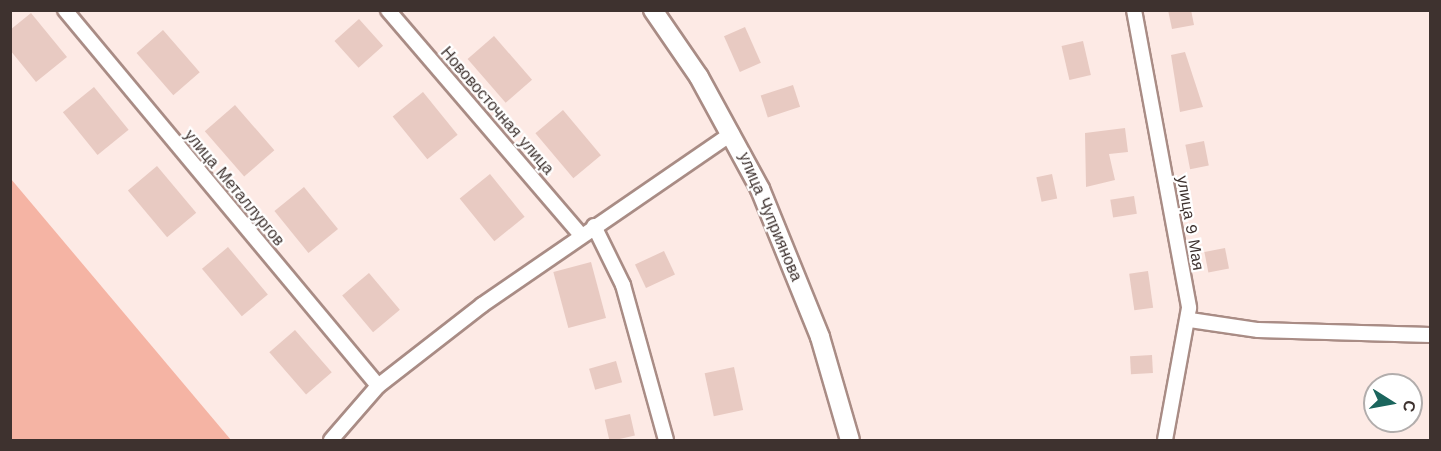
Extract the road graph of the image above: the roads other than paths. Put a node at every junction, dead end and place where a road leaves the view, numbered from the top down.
1 (64, 10) edge
2 (388, 10) edge
3 (653, 10) edge
4 (1134, 10) edge
5 (732, 133) junction
6 (594, 226) junction
7 (580, 234) junction
8 (1190, 320) junction
9 (1431, 335) edge
10 (378, 386) junction
11 (331, 441) edge
12 (666, 441) edge
13 (850, 441) edge
14 (1165, 441) edge

1 - 10 street, улица Металлургов
2 - 7 street, Нововосточная улица
3 - 5 street, улица Чуприянова
4 - 8 street, улица 9 Мая
5 - 6 street
5 - 13 street, улица Чуприянова
6 - 7 street
6 - 12 street
7 - 10 street
8 - 9 street
8 - 14 street, улица 9 Мая
10 - 11 street

